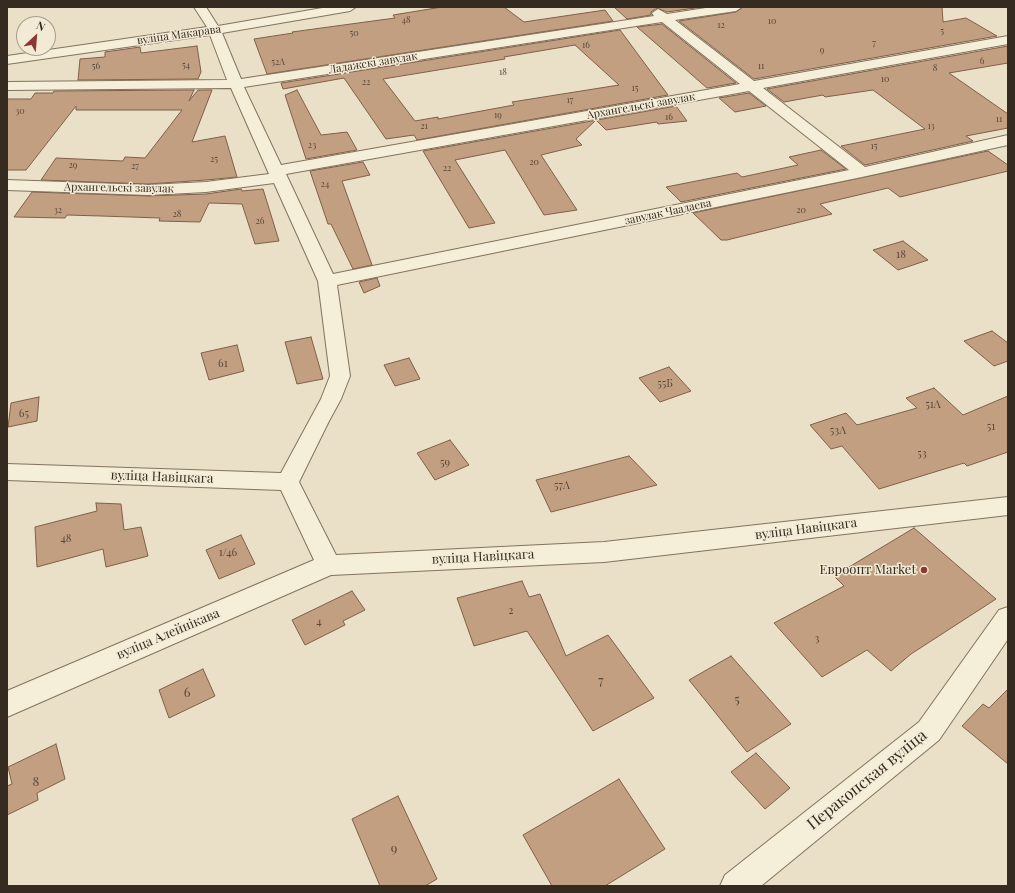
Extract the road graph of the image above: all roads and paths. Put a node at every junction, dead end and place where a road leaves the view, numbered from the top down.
1 (200, 7) edge
2 (350, 7) edge
3 (651, 7) edge
4 (736, 7) edge
5 (665, 18) junction
6 (215, 30) junction
7 (1008, 40) edge
8 (7, 60) edge
9 (236, 84) junction
10 (7, 86) edge
11 (750, 86) junction
12 (1008, 140) edge
13 (862, 172) junction
14 (276, 174) junction
15 (7, 185) edge
16 (327, 282) junction
17 (7, 472) edge
18 (288, 482) junction
19 (1008, 506) edge
20 (329, 565) junction
21 (1008, 618) edge
22 (7, 704) edge
23 (736, 886) edge

1 - 6 street
2 - 6 street, вуліца Макарава
3 - 5 street
4 - 5 street, Ладажскі завулак
5 - 9 street, Ладажскі завулак
5 - 11 street
6 - 8 street, вуліца Макарава
6 - 9 street
7 - 11 street, Архангельскі завулак
9 - 10 street, Ладажскі завулак
9 - 14 street
11 - 13 street
11 - 14 street, Архангельскі завулак
12 - 13 street, завулак Чаадаева
13 - 16 street, завулак Чаадаева
14 - 15 street, Архангельскі завулак
14 - 16 street
16 - 18 street
17 - 18 street, вуліца Навіцкага
18 - 20 street
19 - 20 street, вуліца Навіцкага
20 - 22 street, вуліца Алейнікава
21 - 23 street, Перакопская вуліца

